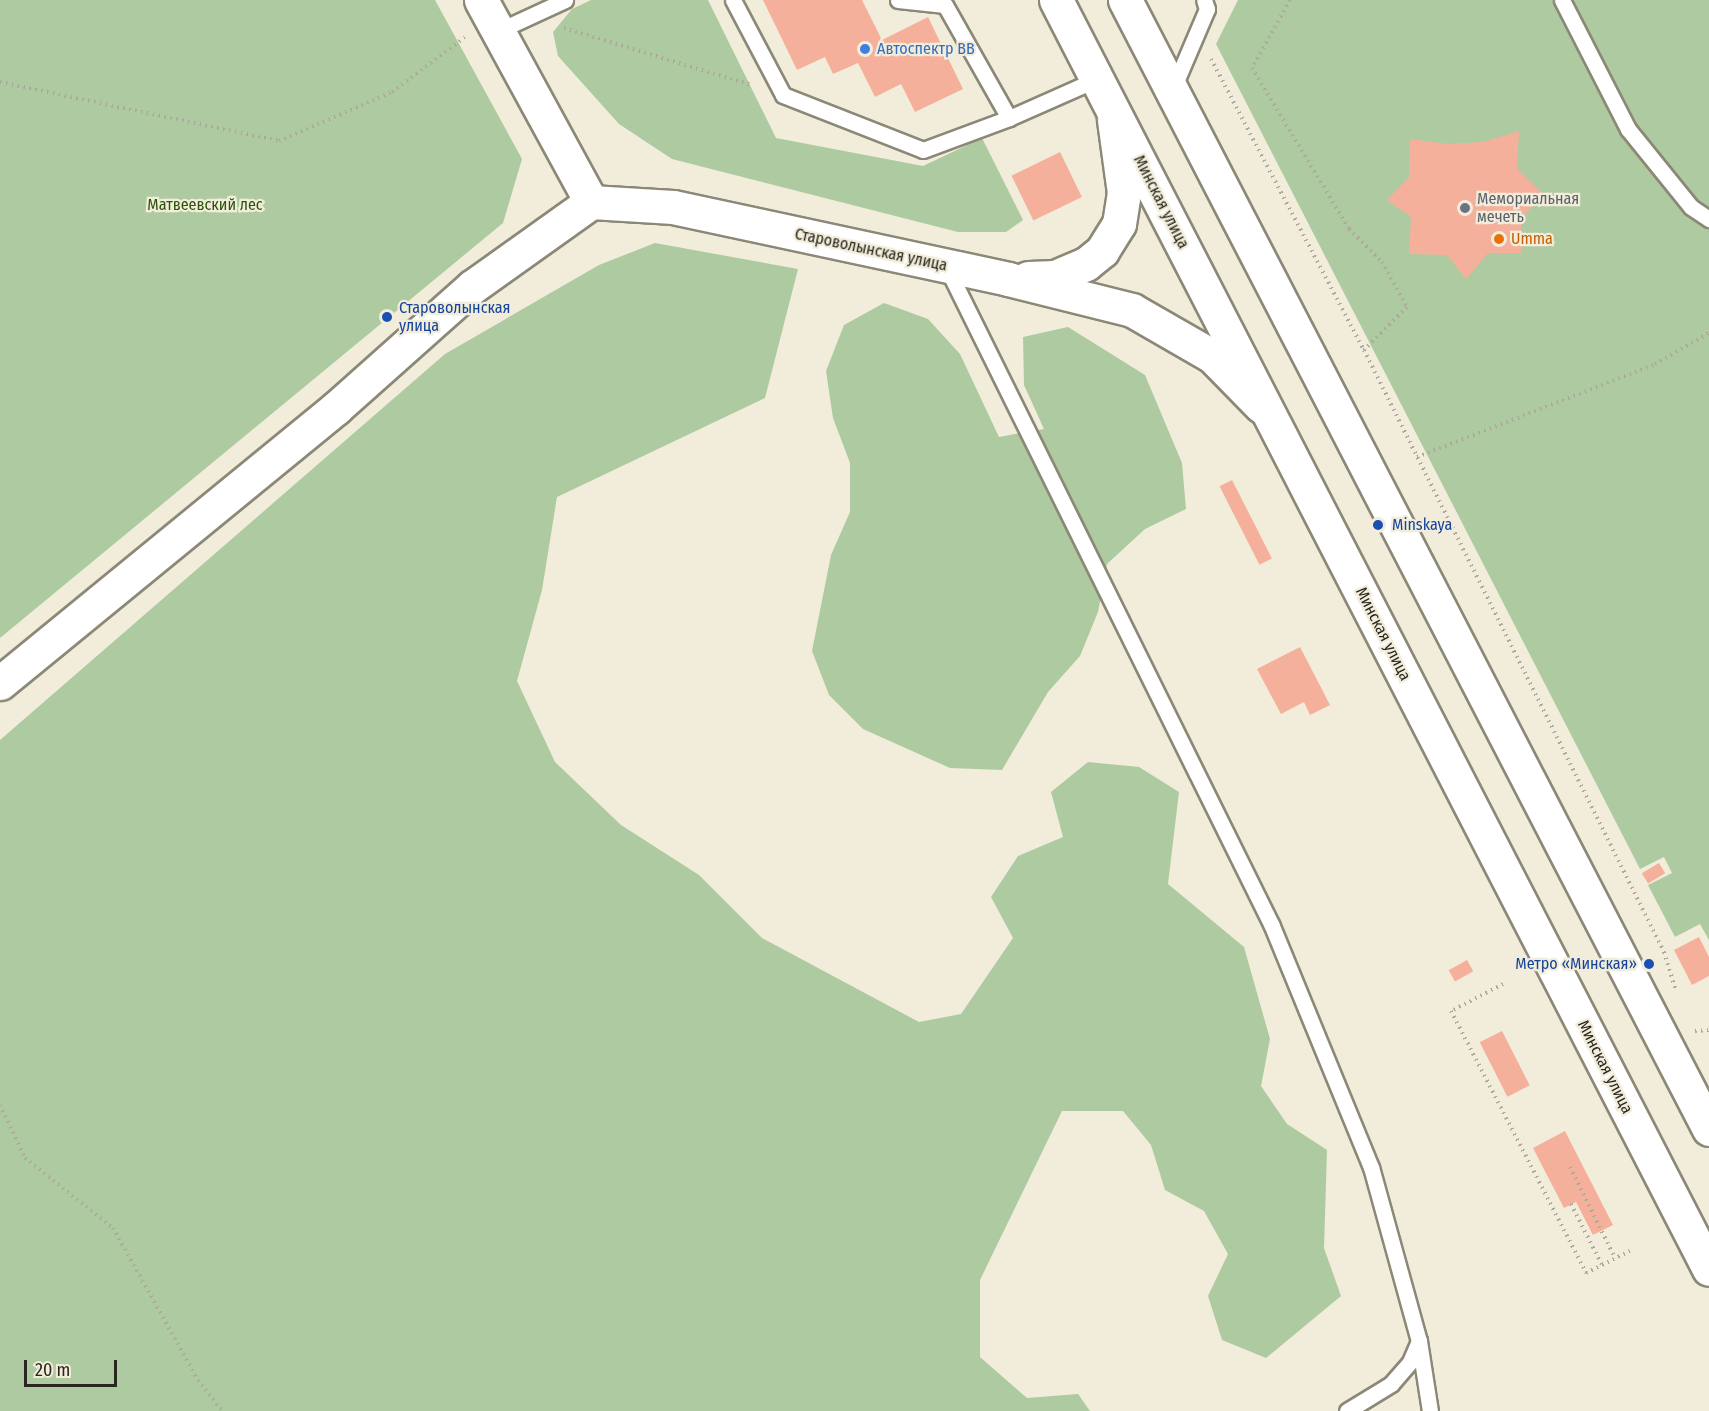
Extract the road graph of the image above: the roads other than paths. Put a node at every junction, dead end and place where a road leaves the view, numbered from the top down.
1 (565, 0) edge
2 (733, 0) edge
3 (898, 0) edge
4 (1056, 0) edge
5 (1125, 0) edge
6 (1204, 0) edge
7 (1562, 0) edge
8 (490, 17) edge
9 (1172, 90) junction
10 (1104, 92) junction
11 (1009, 118) junction
12 (591, 202) junction
13 (1709, 219) edge
14 (946, 266) junction
15 (1008, 279) junction
16 (1270, 415) junction
17 (0, 683) edge
18 (1709, 1129) edge
19 (1709, 1269) edge
20 (1419, 1341) junction
21 (1347, 1411) edge
22 (1430, 1411) edge

1 - 8 lane
2 - 11 lane
3 - 11 lane
4 - 10 main road, Минская улица
5 - 9 main road
6 - 9 lane
7 - 13 lane
8 - 12 main road
9 - 18 main road
10 - 11 lane
10 - 15 main road
10 - 16 main road, Минская улица
12 - 14 main road, Староволынская улица
12 - 17 main road
14 - 15 main road, Староволынская улица
14 - 20 lane
15 - 16 main road
16 - 19 main road, Минская улица
20 - 21 lane
20 - 22 lane

